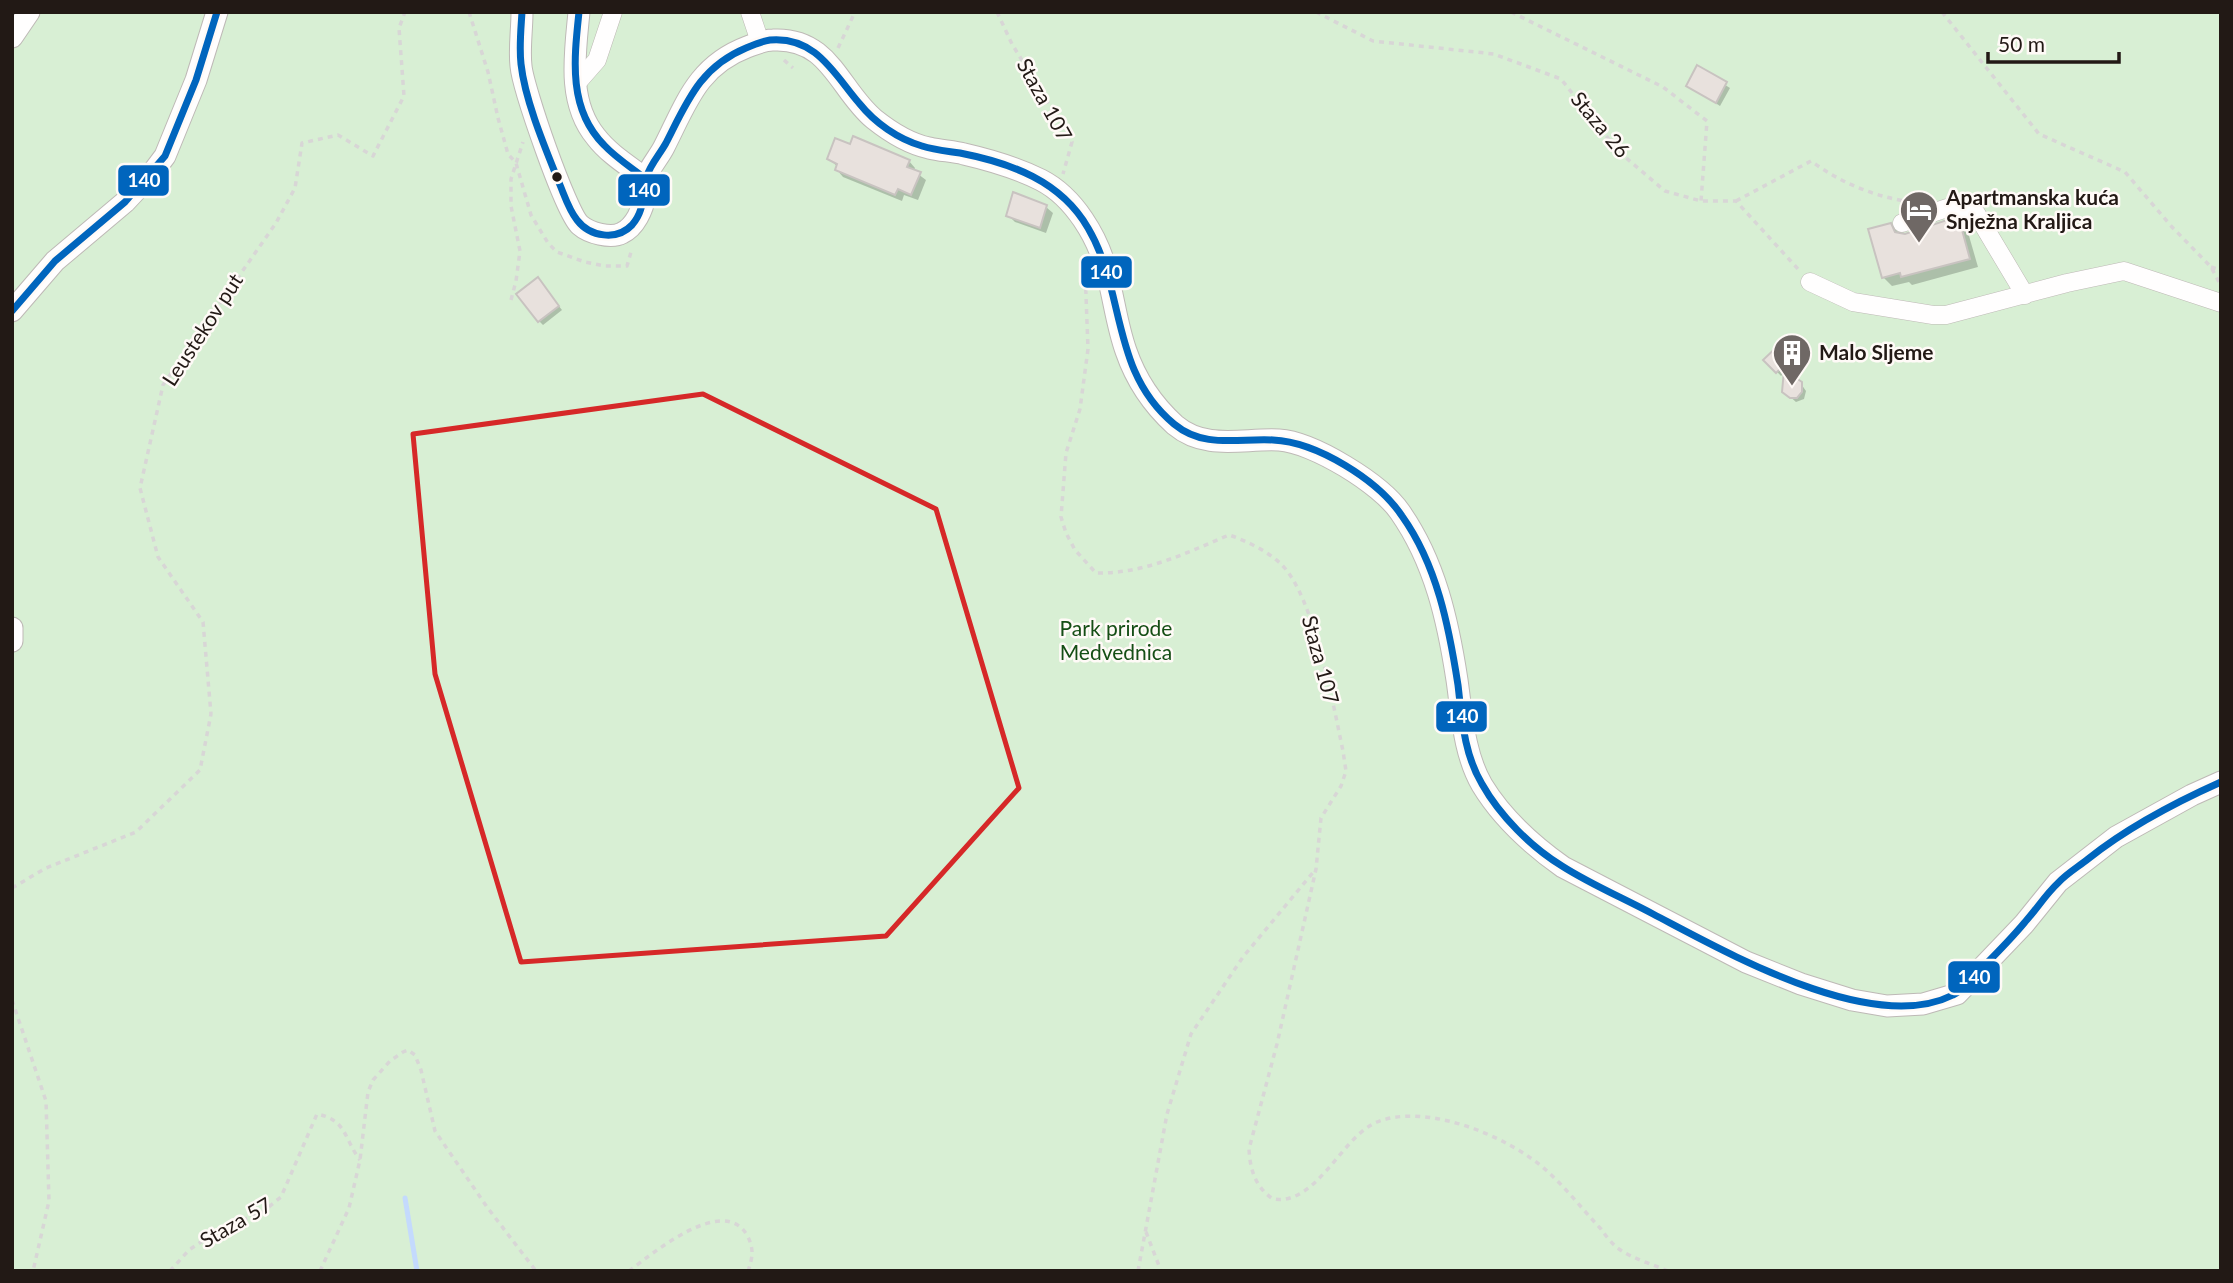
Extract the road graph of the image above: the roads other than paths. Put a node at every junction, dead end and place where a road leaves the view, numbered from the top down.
1 (29, 12) edge
2 (217, 12) edge
3 (522, 12) edge
4 (579, 12) edge
5 (614, 12) edge
6 (750, 12) edge
7 (12, 37) edge
8 (760, 42) junction
9 (576, 84) junction
10 (646, 179) junction
11 (1902, 223) dead end
12 (1810, 282) road end
13 (2025, 295) junction
14 (2221, 303) edge
15 (12, 311) edge
16 (12, 628) edge
17 (12, 641) edge
18 (2221, 782) edge

1 - 7 main road
2 - 15 main road
3 - 10 main road
4 - 9 main road
5 - 9 street
6 - 8 street
8 - 10 main road
8 - 18 main road
9 - 10 main road
11 - 13 street
12 - 13 street
13 - 14 street
16 - 17 main road

